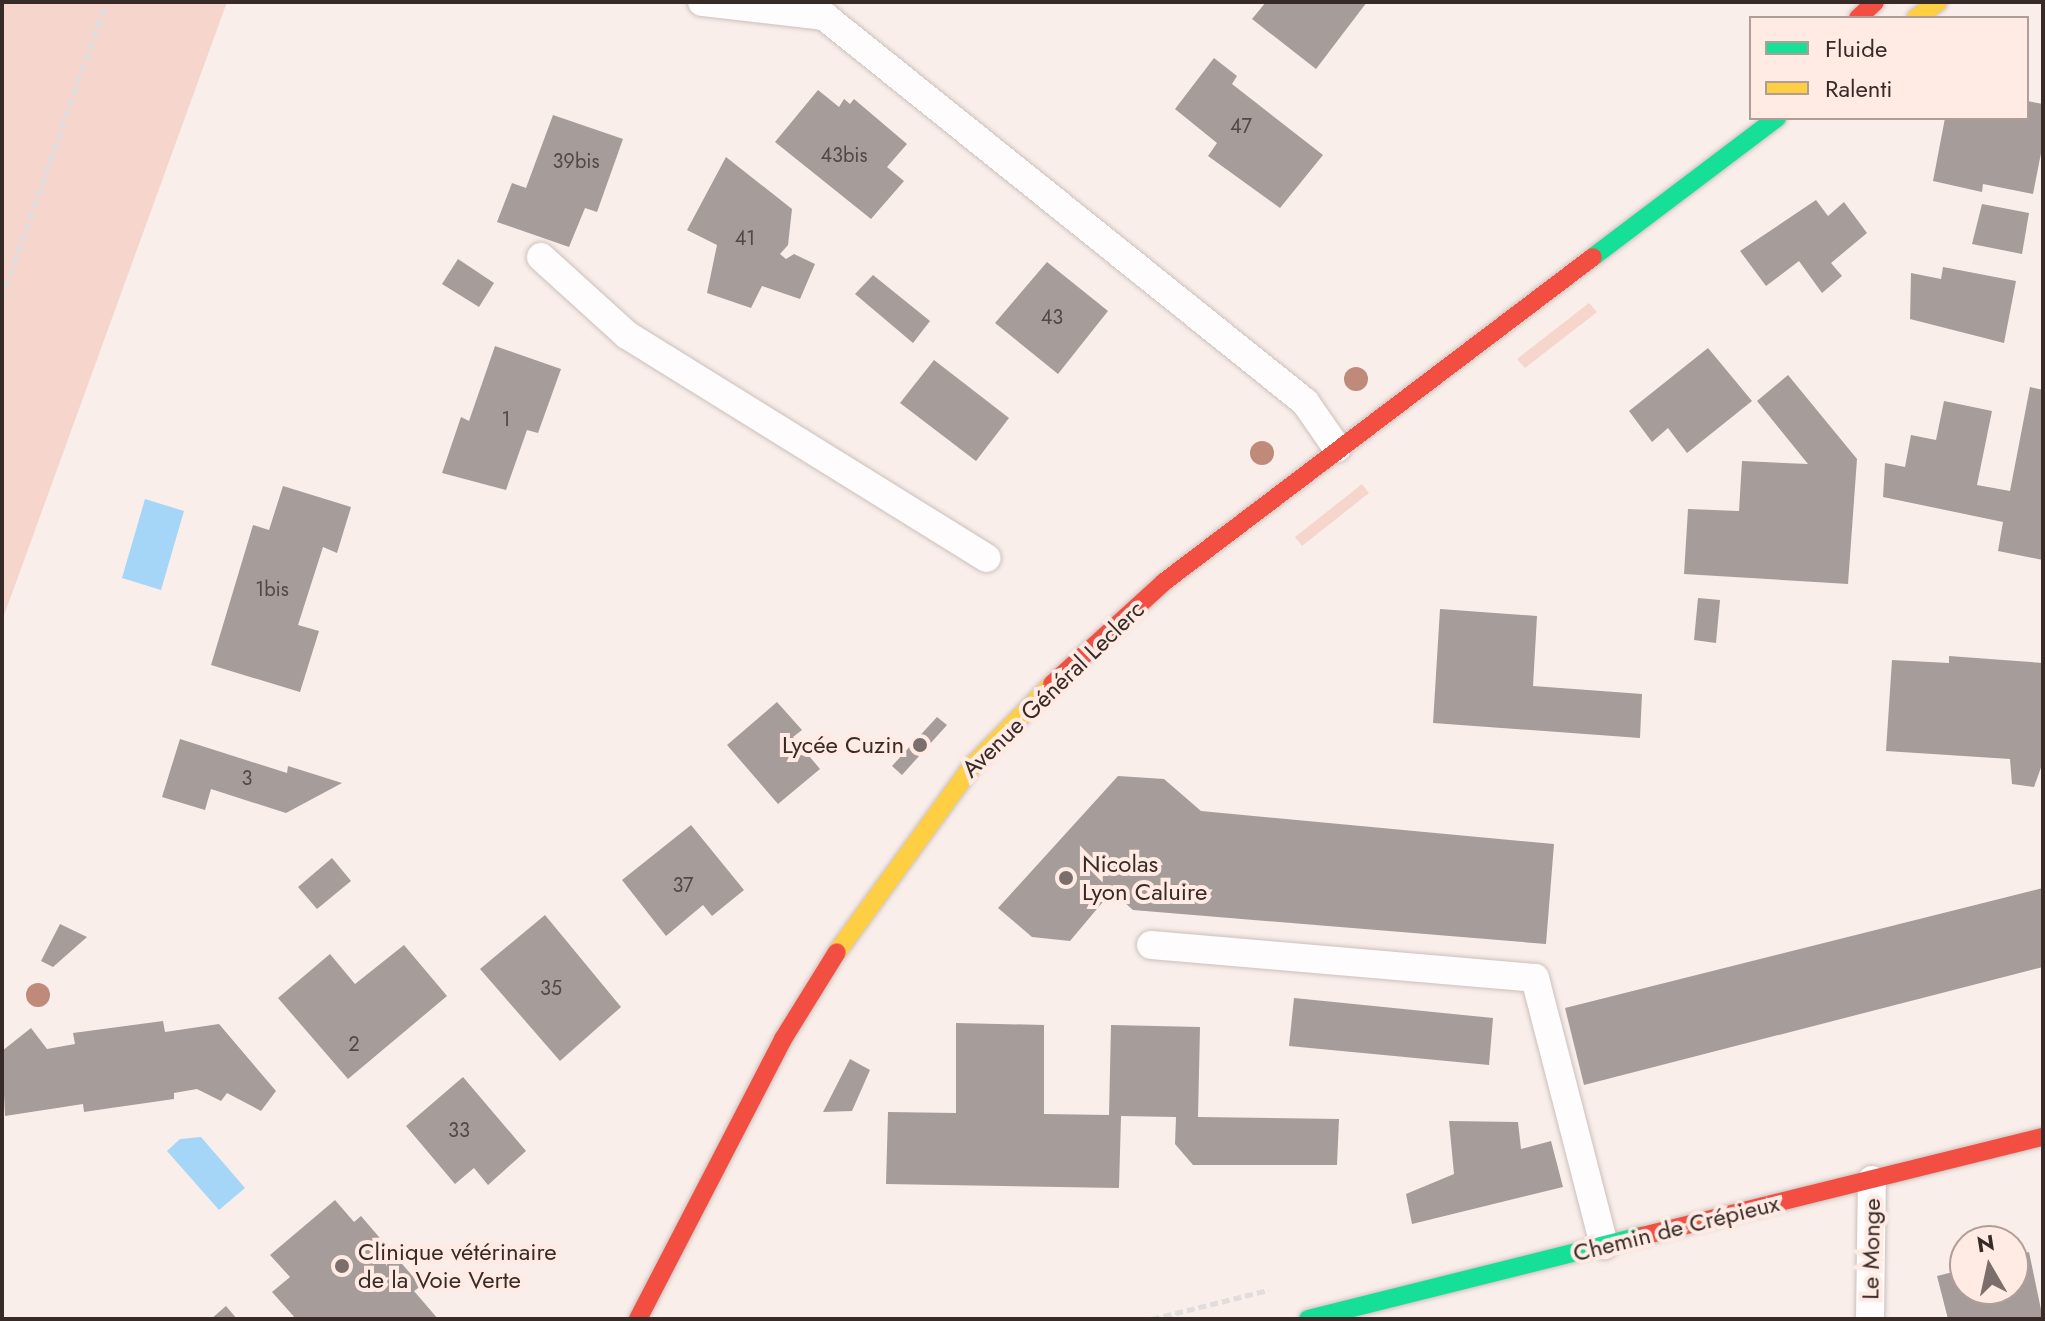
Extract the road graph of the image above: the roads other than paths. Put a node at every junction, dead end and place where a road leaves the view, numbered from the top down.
1 (702, 2) edge
2 (1938, 2) edge
3 (1919, 16) edge
4 (1749, 118) edge
5 (1774, 120) edge
6 (1644, 214) junction
7 (541, 257) dead end
8 (1337, 448) junction
9 (986, 558) dead end
10 (1151, 945) dead end
11 (2043, 1137) edge
12 (1872, 1180) junction
13 (1604, 1245) junction
14 (638, 1319) edge
15 (1308, 1319) edge
16 (1870, 1319) edge

1 - 8 lane
2 - 3 main road
4 - 6 main road, Avenue Général Leclerc
5 - 6 main road, Avenue Général Leclerc
6 - 8 main road, Avenue Général Leclerc
7 - 9 lane
8 - 14 main road, Avenue Général Leclerc
10 - 13 lane
11 - 12 main road, Chemin de Crépieux
12 - 13 main road, Chemin de Crépieux
12 - 16 lane, Le Monge
13 - 15 main road, Chemin de Crépieux

